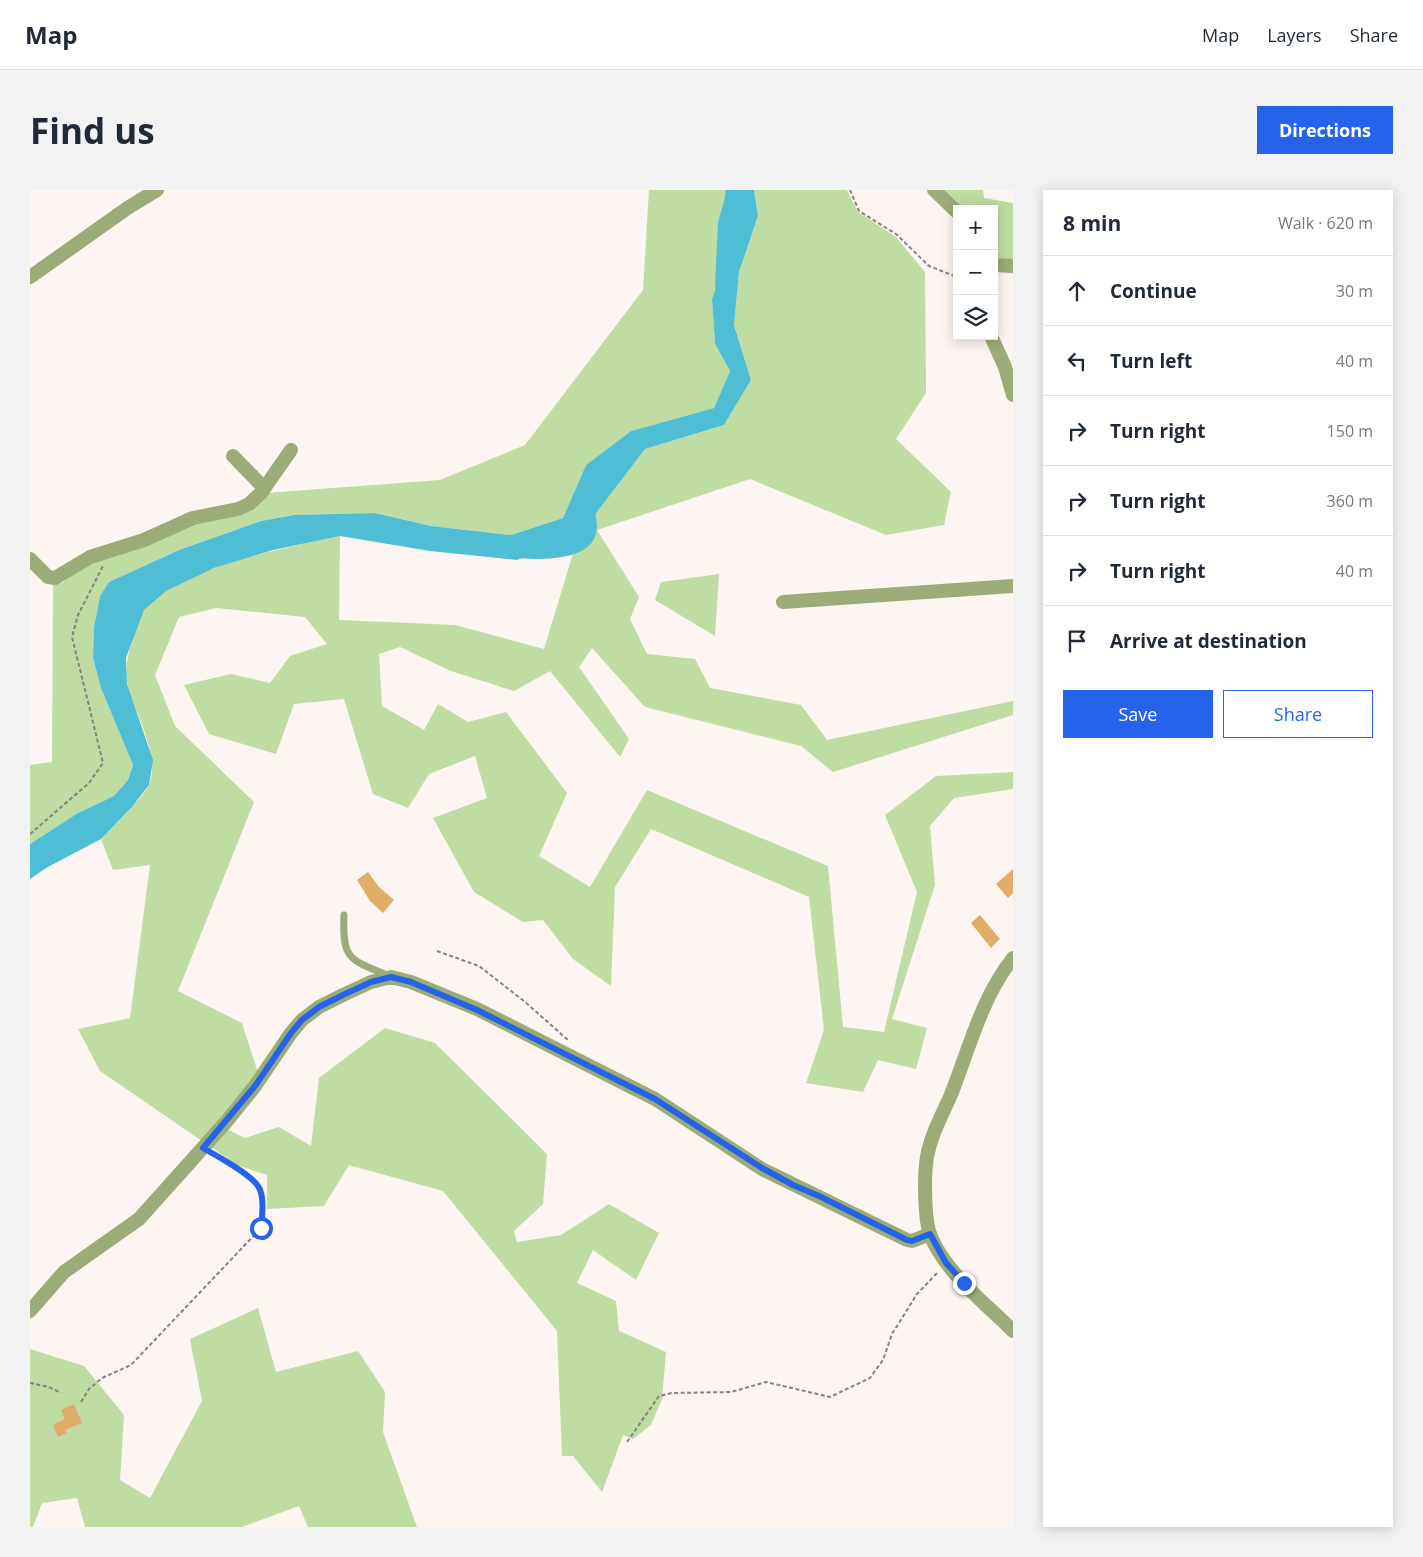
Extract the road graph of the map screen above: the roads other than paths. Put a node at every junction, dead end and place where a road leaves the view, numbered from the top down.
1 (157, 190) edge
2 (934, 190) edge
3 (953, 208) edge
4 (998, 265) edge
5 (1013, 266) edge
6 (30, 277) edge
7 (993, 340) edge
8 (1013, 395) edge
9 (291, 450) dead end
10 (233, 456) dead end
11 (264, 488) junction
12 (30, 558) edge
13 (1013, 586) edge
14 (783, 602) dead end
15 (344, 915) dead end
16 (1013, 958) edge
17 (391, 977) junction
18 (930, 1234) junction
19 (30, 1311) edge
20 (1013, 1331) edge

1 - 6 street
2 - 3 street
4 - 5 street
7 - 8 street
9 - 11 street
10 - 11 street
11 - 12 street
13 - 14 street
15 - 17 lane
16 - 18 street
17 - 18 street
17 - 19 street
18 - 20 street

